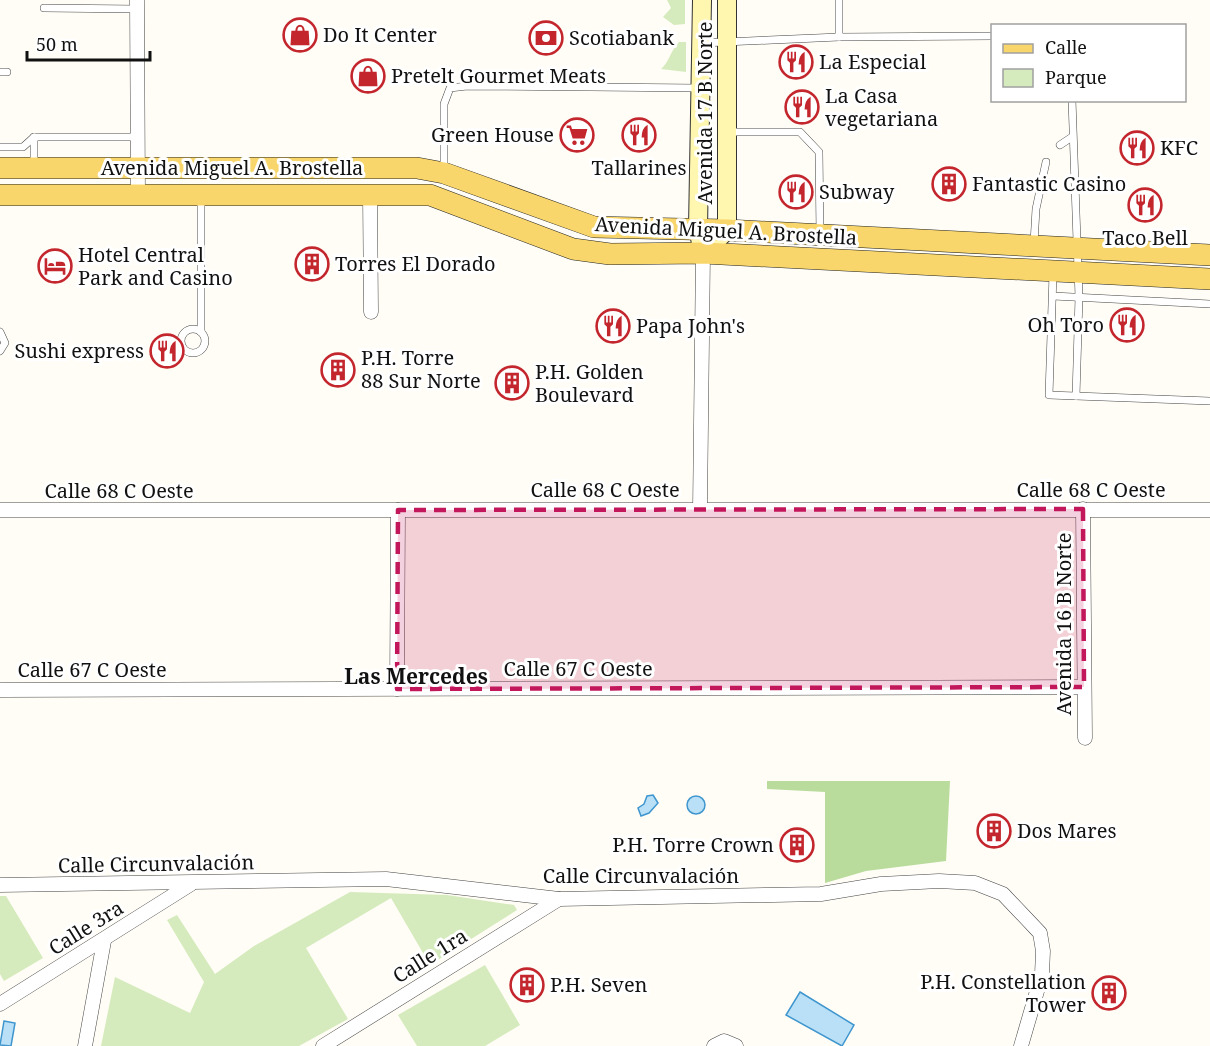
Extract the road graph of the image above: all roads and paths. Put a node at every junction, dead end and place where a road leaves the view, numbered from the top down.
1 (702, 0) edge
2 (727, 0) edge
3 (839, 0) edge
4 (137, 5) edge
5 (44, 8) dead end
6 (991, 36) edge
7 (839, 37) junction
8 (702, 43) junction
9 (727, 43) junction
10 (701, 88) junction
11 (1072, 102) edge
12 (728, 132) junction
13 (34, 137) junction
14 (138, 137) junction
15 (1072, 137) junction
16 (1060, 145) dead end
17 (0, 147) edge
18 (1046, 162) dead end
19 (0, 168) edge
20 (138, 168) junction
21 (34, 169) junction
22 (444, 173) junction
23 (370, 193) junction
24 (201, 194) junction
25 (0, 195) edge
26 (138, 195) junction
27 (698, 228) junction
28 (727, 230) junction
29 (820, 235) junction
30 (956, 242) junction
31 (1034, 246) junction
32 (1076, 248) junction
33 (704, 253) junction
34 (1210, 255) edge
35 (955, 267) junction
36 (1053, 271) junction
37 (1078, 272) junction
38 (1210, 279) edge
39 (1053, 296) junction
40 (1079, 297) junction
41 (1210, 304) edge
42 (371, 312) dead end
43 (0, 332) edge
44 (201, 332) dead end
45 (0, 351) edge
46 (1076, 396) junction
47 (1210, 401) edge
48 (700, 509) junction
49 (1083, 509) junction
50 (0, 510) edge
51 (398, 510) junction
52 (1210, 510) edge
53 (1084, 687) junction
54 (398, 688) junction
55 (0, 690) edge
56 (1085, 738) dead end
57 (192, 884) junction
58 (0, 885) edge
59 (559, 899) junction
60 (104, 941) junction
61 (0, 1004) edge
62 (85, 1046) edge
63 (322, 1046) edge
64 (714, 1046) edge
65 (735, 1046) edge
66 (1021, 1046) edge

1 - 8 street, Avenida 17 B Norte
2 - 9 street, Avenida 17 B Norte
3 - 7 lane
4 - 5 lane
4 - 14 street
6 - 7 lane
7 - 9 lane
8 - 9 lane
8 - 10 street, Avenida 17 B Norte
9 - 12 street, Avenida 17 B Norte
10 - 22 lane
10 - 27 street, Avenida 17 B Norte
11 - 15 lane
12 - 28 street, Avenida 17 B Norte
12 - 29 lane
13 - 14 lane
13 - 17 lane
13 - 21 lane
14 - 20 street
15 - 16 lane
15 - 32 lane
18 - 31 lane
19 - 21 main road, Avenida Miguel A. Brostella
20 - 21 main road, Avenida Miguel A. Brostella
20 - 22 main road, Avenida Miguel A. Brostella
20 - 26 street
22 - 27 main road, Avenida Miguel A. Brostella
23 - 24 main road, Avenida Miguel A. Brostella
23 - 33 main road, Avenida Miguel A. Brostella
23 - 42 street
24 - 26 main road, Avenida Miguel A. Brostella
24 - 44 lane
25 - 26 main road, Avenida Miguel A. Brostella
27 - 28 main road, Avenida Miguel A. Brostella
27 - 33 street, Avenida 17 B Norte
28 - 29 main road, Avenida Miguel A. Brostella
28 - 33 street, Avenida 17 B Norte
29 - 30 main road, Avenida Miguel A. Brostella
30 - 31 main road, Avenida Miguel A. Brostella
30 - 35 main road
31 - 32 main road, Avenida Miguel A. Brostella
32 - 34 main road, Avenida Miguel A. Brostella
32 - 37 lane
33 - 35 main road, Avenida Miguel A. Brostella
33 - 48 street, Avenida 17 B Norte
35 - 36 main road, Avenida Miguel A. Brostella
36 - 37 main road, Avenida Miguel A. Brostella
36 - 39 lane
37 - 38 main road, Avenida Miguel A. Brostella
37 - 40 lane
39 - 40 lane
39 - 46 lane
40 - 41 lane
40 - 46 lane
43 - 45 lane
46 - 47 lane
48 - 49 street, Calle 68 C Oeste
48 - 51 street, Calle 68 C Oeste
49 - 52 street, Calle 68 C Oeste
49 - 53 street, Avenida 16 B Norte
50 - 51 street, Calle 68 C Oeste
51 - 54 street
53 - 54 street, Calle 67 C Oeste
53 - 56 street, Avenida 16 B Norte
54 - 55 street, Calle 67 C Oeste
57 - 58 street, Calle Circunvalación
57 - 59 street, Calle Circunvalación
57 - 60 street, Calle 3ra
59 - 63 street, Calle 1ra
59 - 66 street, Calle Circunvalación
60 - 61 street, Calle 3ra
60 - 62 street
64 - 65 street

